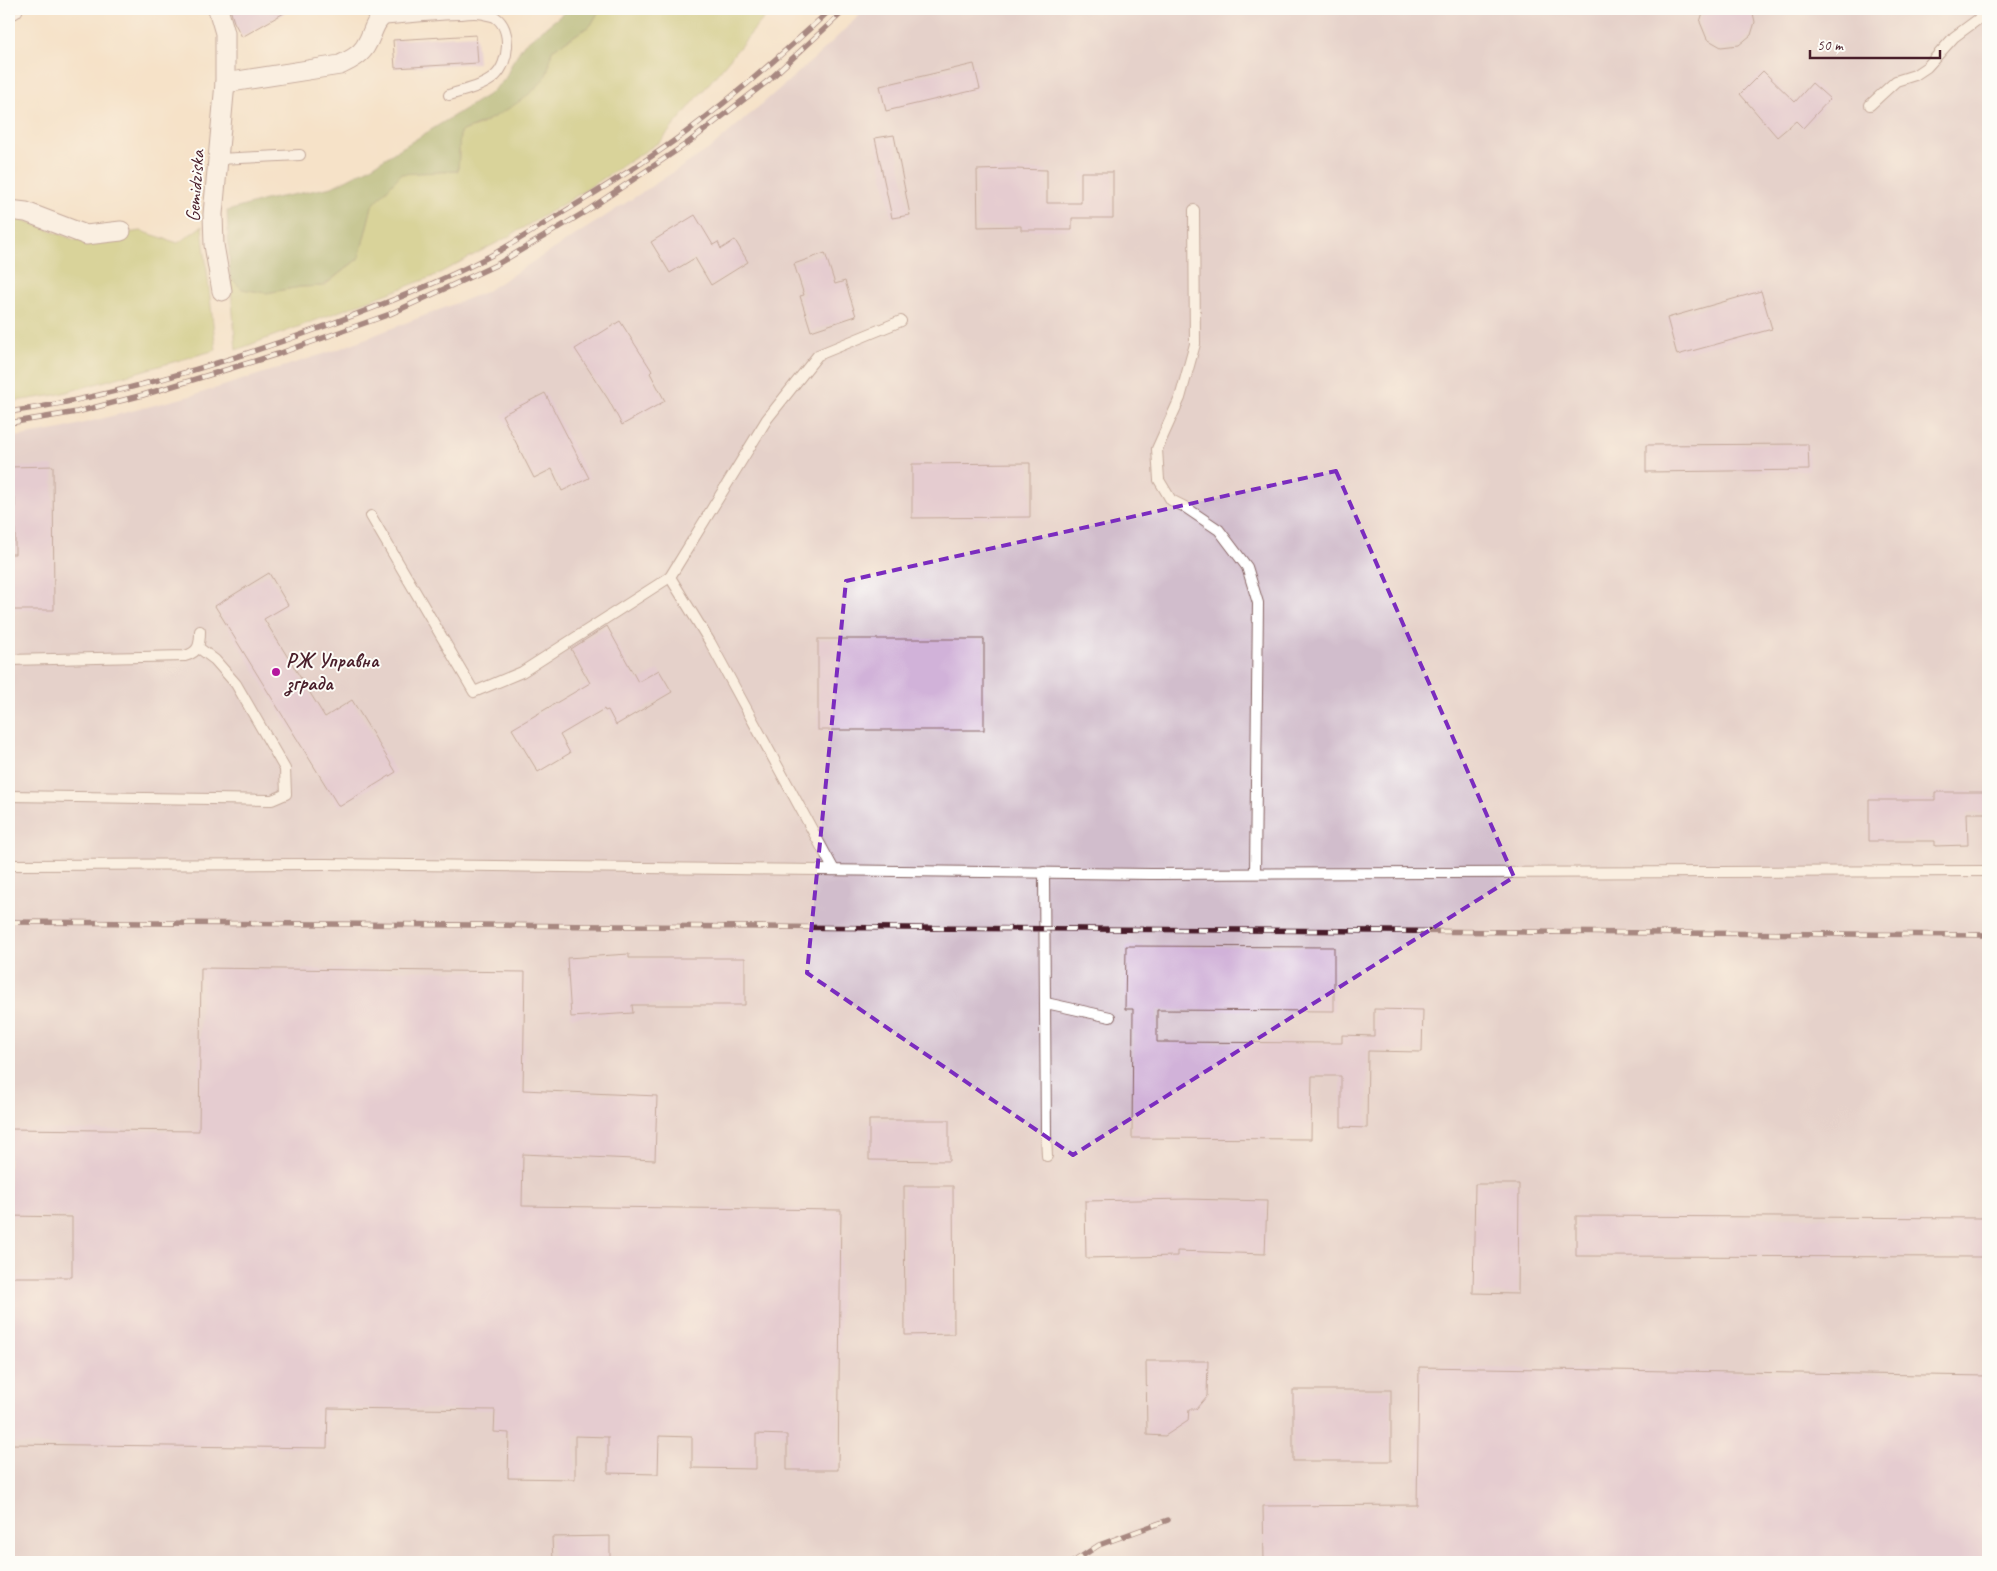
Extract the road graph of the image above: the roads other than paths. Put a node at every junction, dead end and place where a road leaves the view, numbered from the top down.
1 (9, 9) edge
2 (13, 9) edge
3 (218, 9) edge
4 (1988, 12) edge
5 (384, 14) edge
6 (226, 84) junction
7 (449, 95) dead end
8 (1870, 105) dead end
9 (300, 155) dead end
10 (219, 159) junction
11 (9, 210) edge
12 (1194, 210) dead end
13 (121, 231) dead end
14 (222, 291) dead end
15 (901, 321) dead end
16 (371, 516) dead end
17 (670, 577) junction
18 (200, 631) dead end
19 (199, 648) junction
20 (9, 660) edge
21 (9, 796) edge
22 (9, 865) edge
23 (834, 870) junction
24 (1044, 872) junction
25 (1988, 872) edge
26 (1255, 873) junction
27 (1046, 1003) junction
28 (1110, 1017) dead end
29 (1047, 1156) dead end

1 - 2 street
3 - 6 street, Gemidziska
4 - 8 lane
5 - 6 street
5 - 7 lane
6 - 10 street, Gemidziska
9 - 10 lane
10 - 14 street, Gemidziska
11 - 13 street
12 - 26 lane
15 - 17 lane
16 - 17 lane
17 - 23 lane
18 - 19 lane
19 - 20 lane
19 - 21 lane
22 - 23 lane
23 - 24 lane
24 - 26 lane
24 - 27 lane
25 - 26 lane
27 - 28 lane
27 - 29 lane

